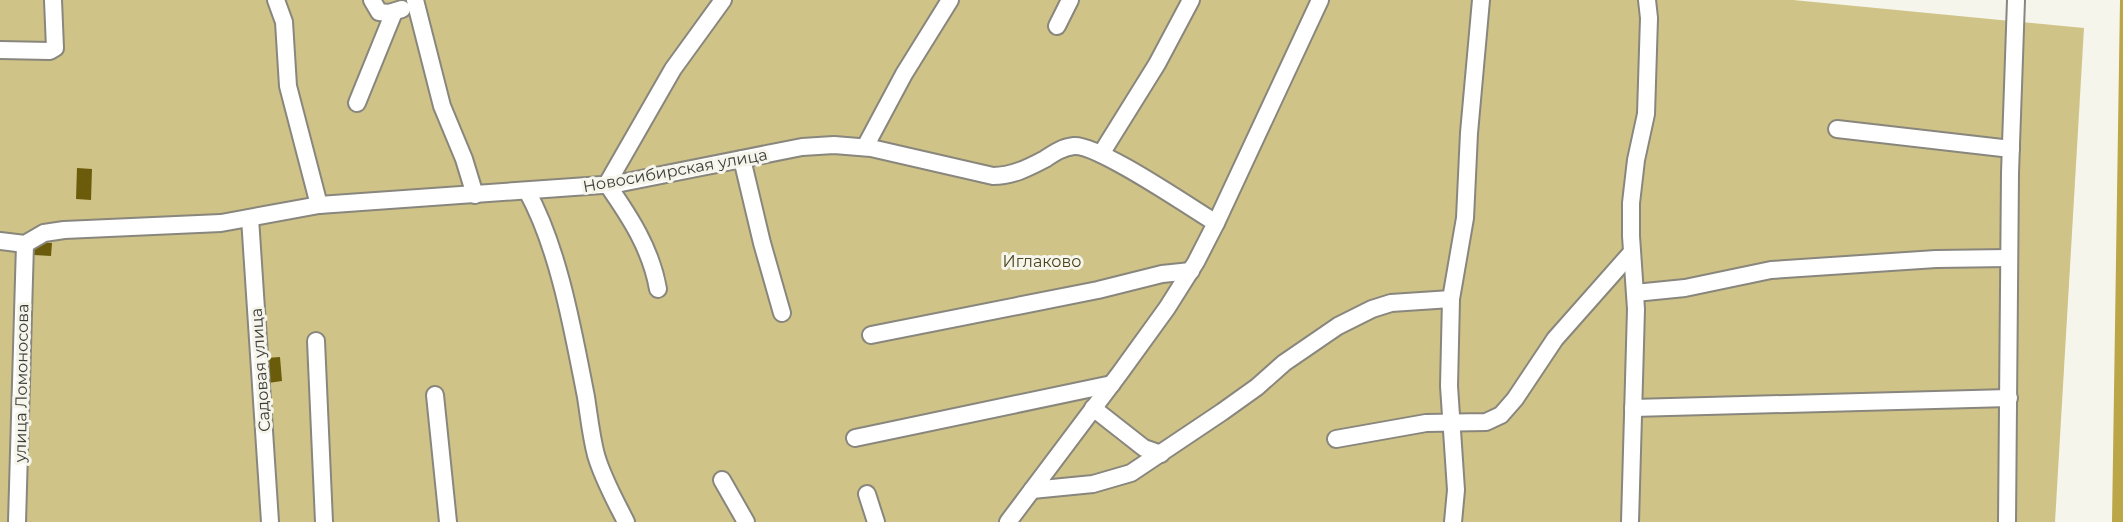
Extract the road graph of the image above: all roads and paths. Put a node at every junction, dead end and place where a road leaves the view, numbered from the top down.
1 (53, 0) edge
2 (276, 0) edge
3 (372, 0) edge
4 (723, 0) edge
5 (950, 0) edge
6 (1070, 0) edge
7 (1191, 0) edge
8 (1320, 0) edge
9 (1481, 0) edge
10 (1647, 0) edge
11 (2016, 0) edge
12 (415, 2) edge
13 (394, 12) junction
14 (1057, 26) dead end
15 (0, 50) edge
16 (357, 103) dead end
17 (1837, 129) dead end
18 (865, 147) junction
19 (2011, 149) junction
20 (1101, 154) junction
21 (742, 159) junction
22 (608, 184) junction
23 (527, 191) junction
24 (475, 195) junction
25 (319, 205) junction
26 (250, 218) junction
27 (1216, 223) junction
28 (0, 241) edge
29 (25, 244) junction
30 (1632, 252) junction
31 (2009, 258) junction
32 (1191, 271) junction
33 (658, 289) dead end
34 (1635, 293) junction
35 (1451, 299) junction
36 (782, 313) dead end
37 (871, 335) dead end
38 (316, 341) dead end
39 (1112, 384) junction
40 (435, 395) dead end
41 (2009, 398) junction
42 (1094, 408) junction
43 (1633, 408) junction
44 (1451, 422) junction
45 (855, 438) dead end
46 (1336, 439) dead end
47 (1161, 454) junction
48 (722, 480) dead end
49 (1032, 490) junction
50 (867, 494) dead end
51 (17, 522) edge
52 (270, 522) edge
53 (324, 522) edge
54 (448, 522) edge
55 (626, 522) edge
56 (746, 522) edge
57 (876, 522) edge
58 (1008, 522) edge
59 (1453, 522) edge
60 (1630, 522) edge
61 (2007, 522) edge

1 - 15 street
2 - 25 street
3 - 13 street
4 - 22 street
5 - 18 street
6 - 14 street
7 - 20 street
8 - 27 street
9 - 35 street
10 - 30 street
11 - 19 street
12 - 13 street
12 - 24 street
13 - 16 street
17 - 19 street
18 - 20 street, Новосибирская улица
18 - 21 street, Новосибирская улица
19 - 31 street
20 - 27 street, Новосибирская улица
21 - 22 street, Новосибирская улица
21 - 36 street
22 - 23 street, Новосибирская улица
22 - 33 street
23 - 24 street, Новосибирская улица
23 - 55 street
24 - 25 street, Новосибирская улица
25 - 26 street, Новосибирская улица
26 - 29 street, Новосибирская улица
26 - 52 street, Садовая улица
27 - 32 street
28 - 29 street
29 - 51 street, улица Ломоносова
30 - 34 street
30 - 44 street
31 - 34 street
31 - 41 street
32 - 37 street
32 - 39 street
34 - 43 street
35 - 44 street
35 - 47 street
38 - 53 street
39 - 42 street
39 - 45 street
40 - 54 street
41 - 43 street
41 - 61 street
42 - 47 street
42 - 49 street
43 - 60 street
44 - 46 street
44 - 59 street
47 - 49 street
48 - 56 street
49 - 58 street
50 - 57 street

